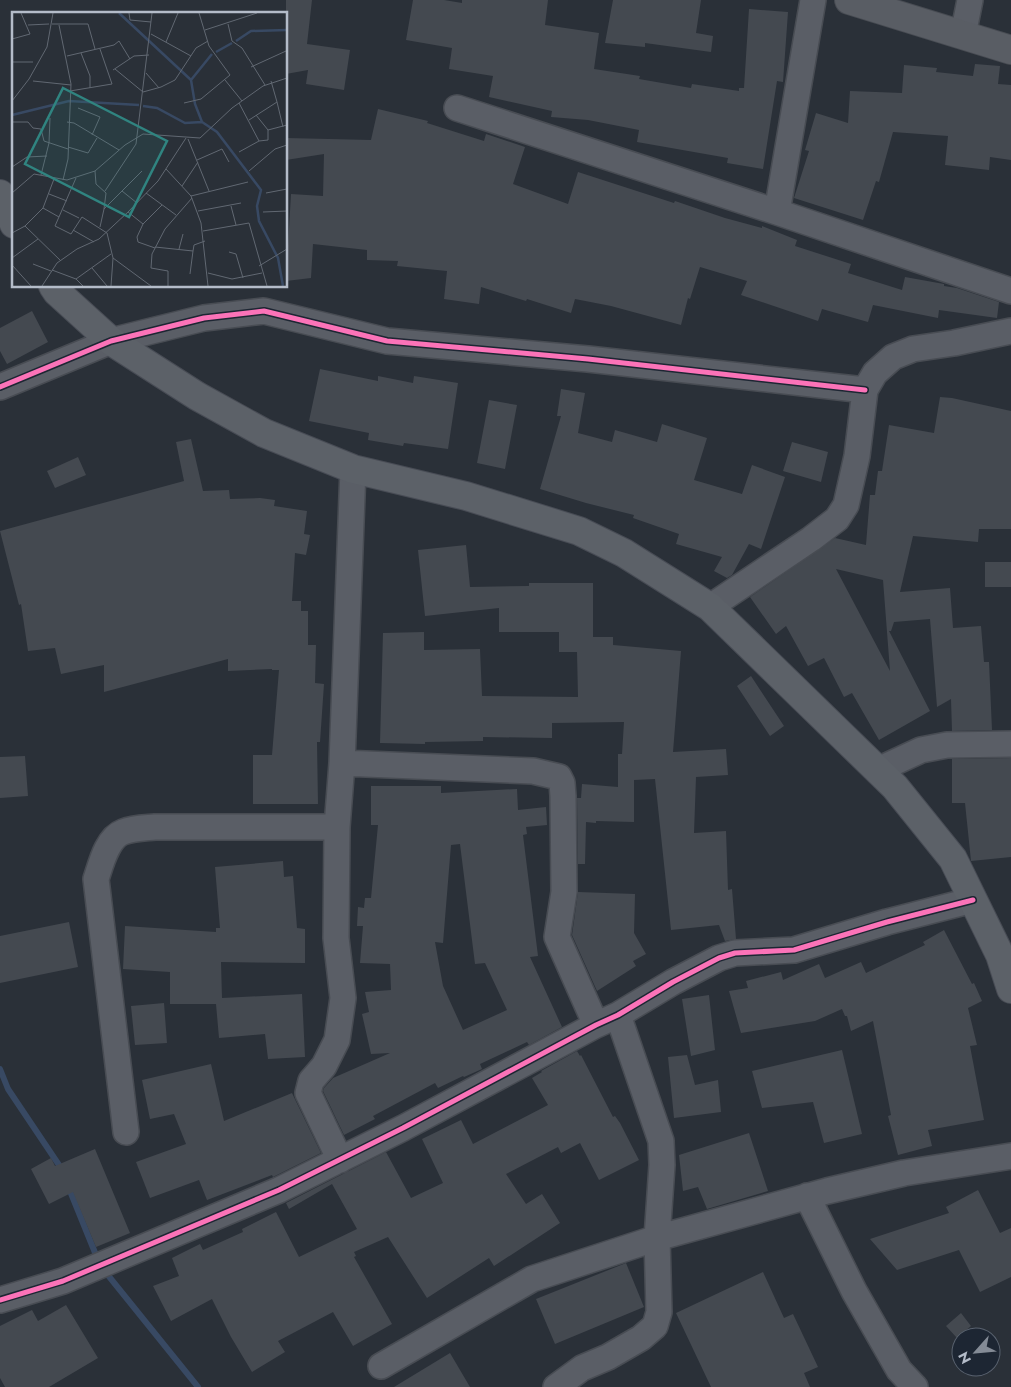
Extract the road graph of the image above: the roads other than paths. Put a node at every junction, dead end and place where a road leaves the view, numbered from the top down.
1 (813, 0) edge
2 (849, 0) edge
3 (970, 0) edge
4 (963, 35) junction
5 (1011, 50) edge
6 (457, 108) dead end
7 (0, 194) edge
8 (777, 212) junction
9 (12, 220) edge
10 (54, 288) edge
11 (1011, 291) edge
12 (1011, 332) edge
13 (111, 341) junction
14 (0, 387) edge
15 (865, 390) junction
16 (352, 469) junction
17 (710, 607) junction
18 (1011, 744) edge
19 (342, 763) junction
20 (878, 770) junction
21 (337, 827) junction
22 (973, 900) junction
23 (1011, 989) edge
24 (607, 1020) junction
25 (126, 1132) dead end
26 (1011, 1156) edge
27 (340, 1160) junction
28 (807, 1196) junction
29 (657, 1238) junction
30 (0, 1300) edge
31 (381, 1366) dead end
32 (556, 1387) edge
33 (915, 1387) edge

1 - 8 street
2 - 4 street
3 - 4 street
4 - 5 street
6 - 8 street
7 - 9 main road
8 - 11 street
10 - 13 main road
12 - 15 street
13 - 14 street
13 - 15 street
13 - 16 main road
15 - 17 street
16 - 17 main road
16 - 19 street
17 - 20 main road
18 - 20 street
19 - 21 street
19 - 24 street
20 - 22 main road
21 - 25 street
21 - 27 street
22 - 23 main road
22 - 24 street
24 - 27 street
24 - 29 street
26 - 28 street
27 - 30 street
28 - 29 street
28 - 33 street
29 - 31 street
29 - 32 street

